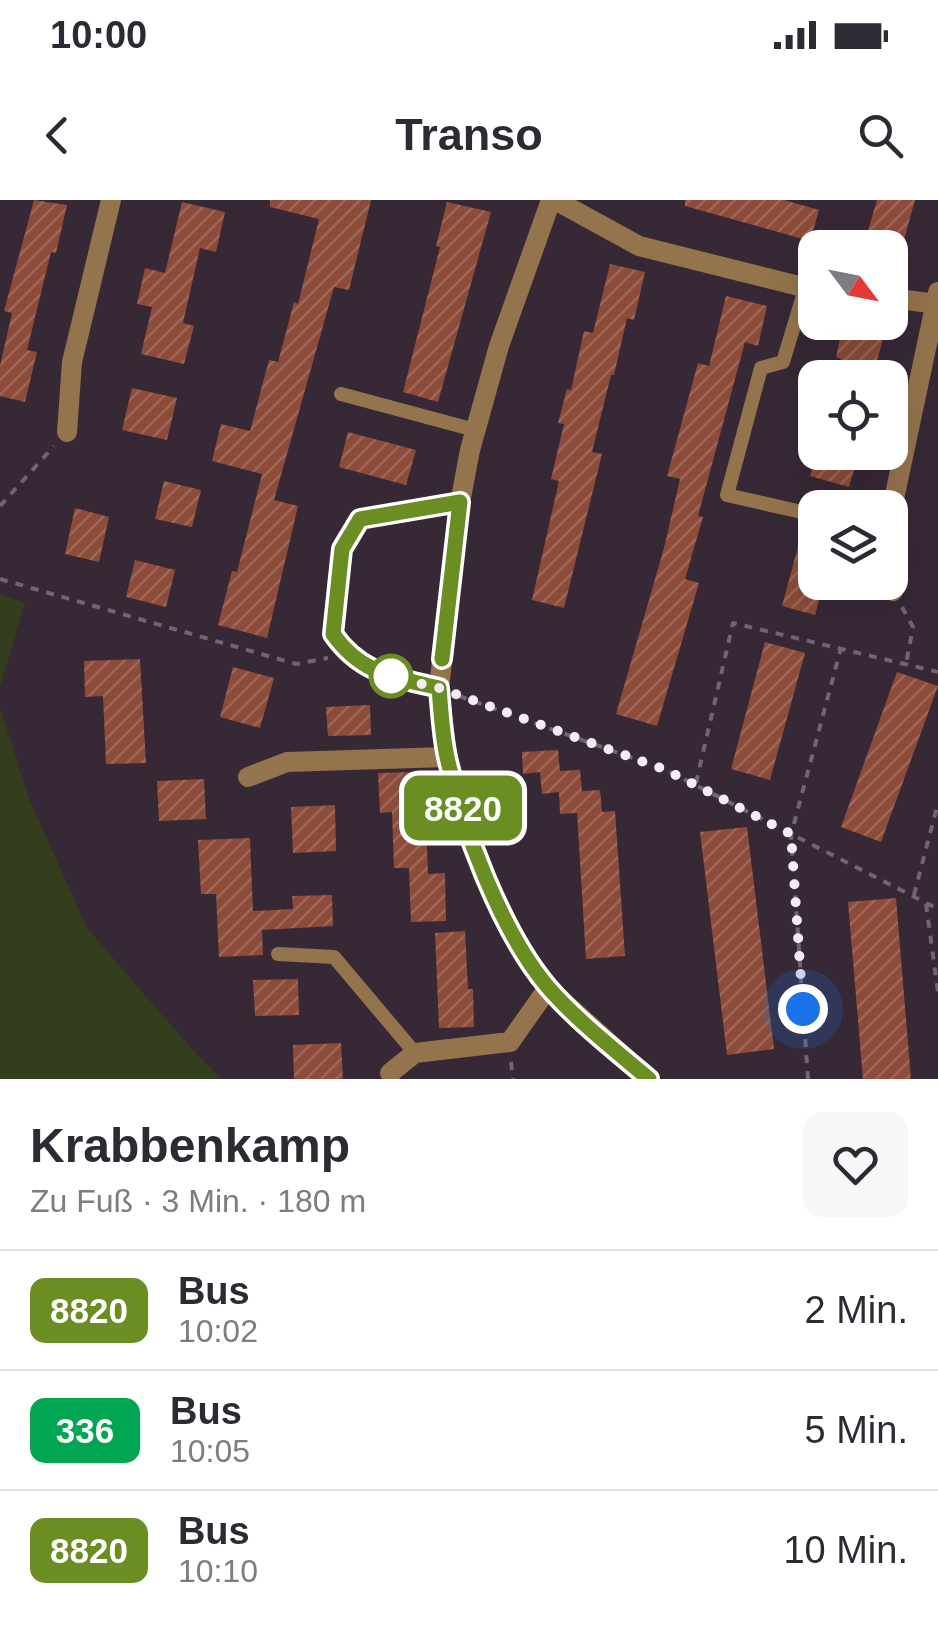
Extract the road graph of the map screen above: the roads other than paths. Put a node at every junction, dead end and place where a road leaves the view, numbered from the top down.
1 (111, 200) edge
2 (553, 200) edge
3 (798, 287) edge
4 (908, 299) edge
5 (937, 300) edge
6 (798, 323) edge
7 (341, 394) dead end
8 (475, 430) junction
9 (67, 432) road end
10 (896, 490) edge
11 (460, 502) junction
12 (798, 511) edge
13 (439, 688) junction
14 (447, 756) junction
15 (248, 777) dead end
16 (278, 954) dead end
17 (548, 988) junction
18 (415, 1053) junction
19 (390, 1072) dead end
20 (648, 1079) edge

1 - 9 street
2 - 3 street
2 - 8 street
4 - 5 street
5 - 10 street
6 - 12 lane
7 - 8 lane
8 - 11 street
11 - 13 street
11 - 13 street
13 - 14 street
14 - 15 street
14 - 17 street
16 - 18 lane
17 - 18 street
17 - 20 street
18 - 19 street

